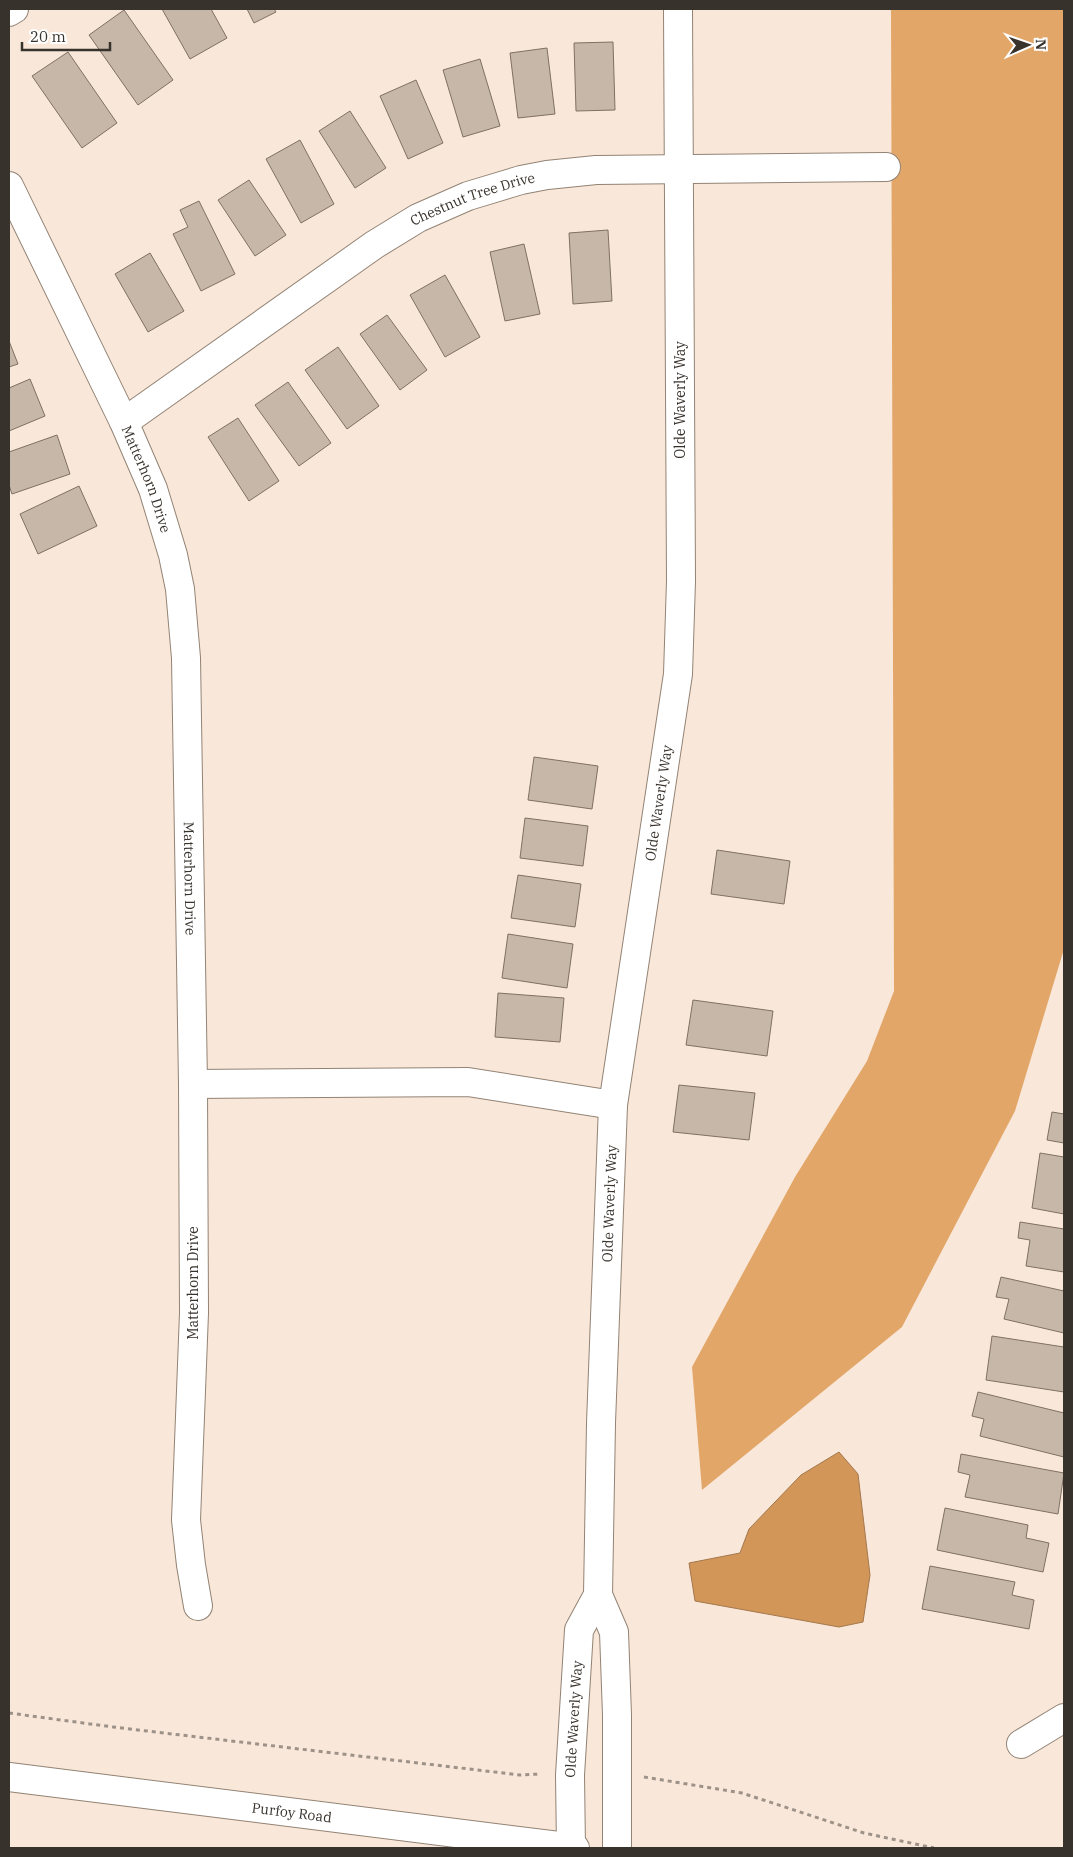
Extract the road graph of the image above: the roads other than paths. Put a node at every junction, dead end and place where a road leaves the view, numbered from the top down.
1 (14, 9) edge
2 (678, 9) edge
3 (9, 12) edge
4 (886, 167) dead end
5 (678, 168) junction
6 (9, 186) edge
7 (124, 422) junction
8 (193, 1084) junction
9 (613, 1105) junction
10 (598, 1595) junction
11 (198, 1606) dead end
12 (1064, 1718) edge
13 (1021, 1744) dead end
14 (9, 1777) edge
15 (572, 1848) edge
16 (617, 1848) edge

1 - 3 street
2 - 5 street, Olde Waverly Way
4 - 5 street, Chestnut Tree Drive
5 - 7 street, Chestnut Tree Drive
5 - 9 street, Olde Waverly Way
6 - 7 street, Matterhorn Drive
7 - 8 street, Matterhorn Drive
8 - 9 street
8 - 11 street, Matterhorn Drive
9 - 10 street, Olde Waverly Way
10 - 15 street, Olde Waverly Way
10 - 16 street, Olde Waverly Way
12 - 13 street
14 - 15 street, Purfoy Road

